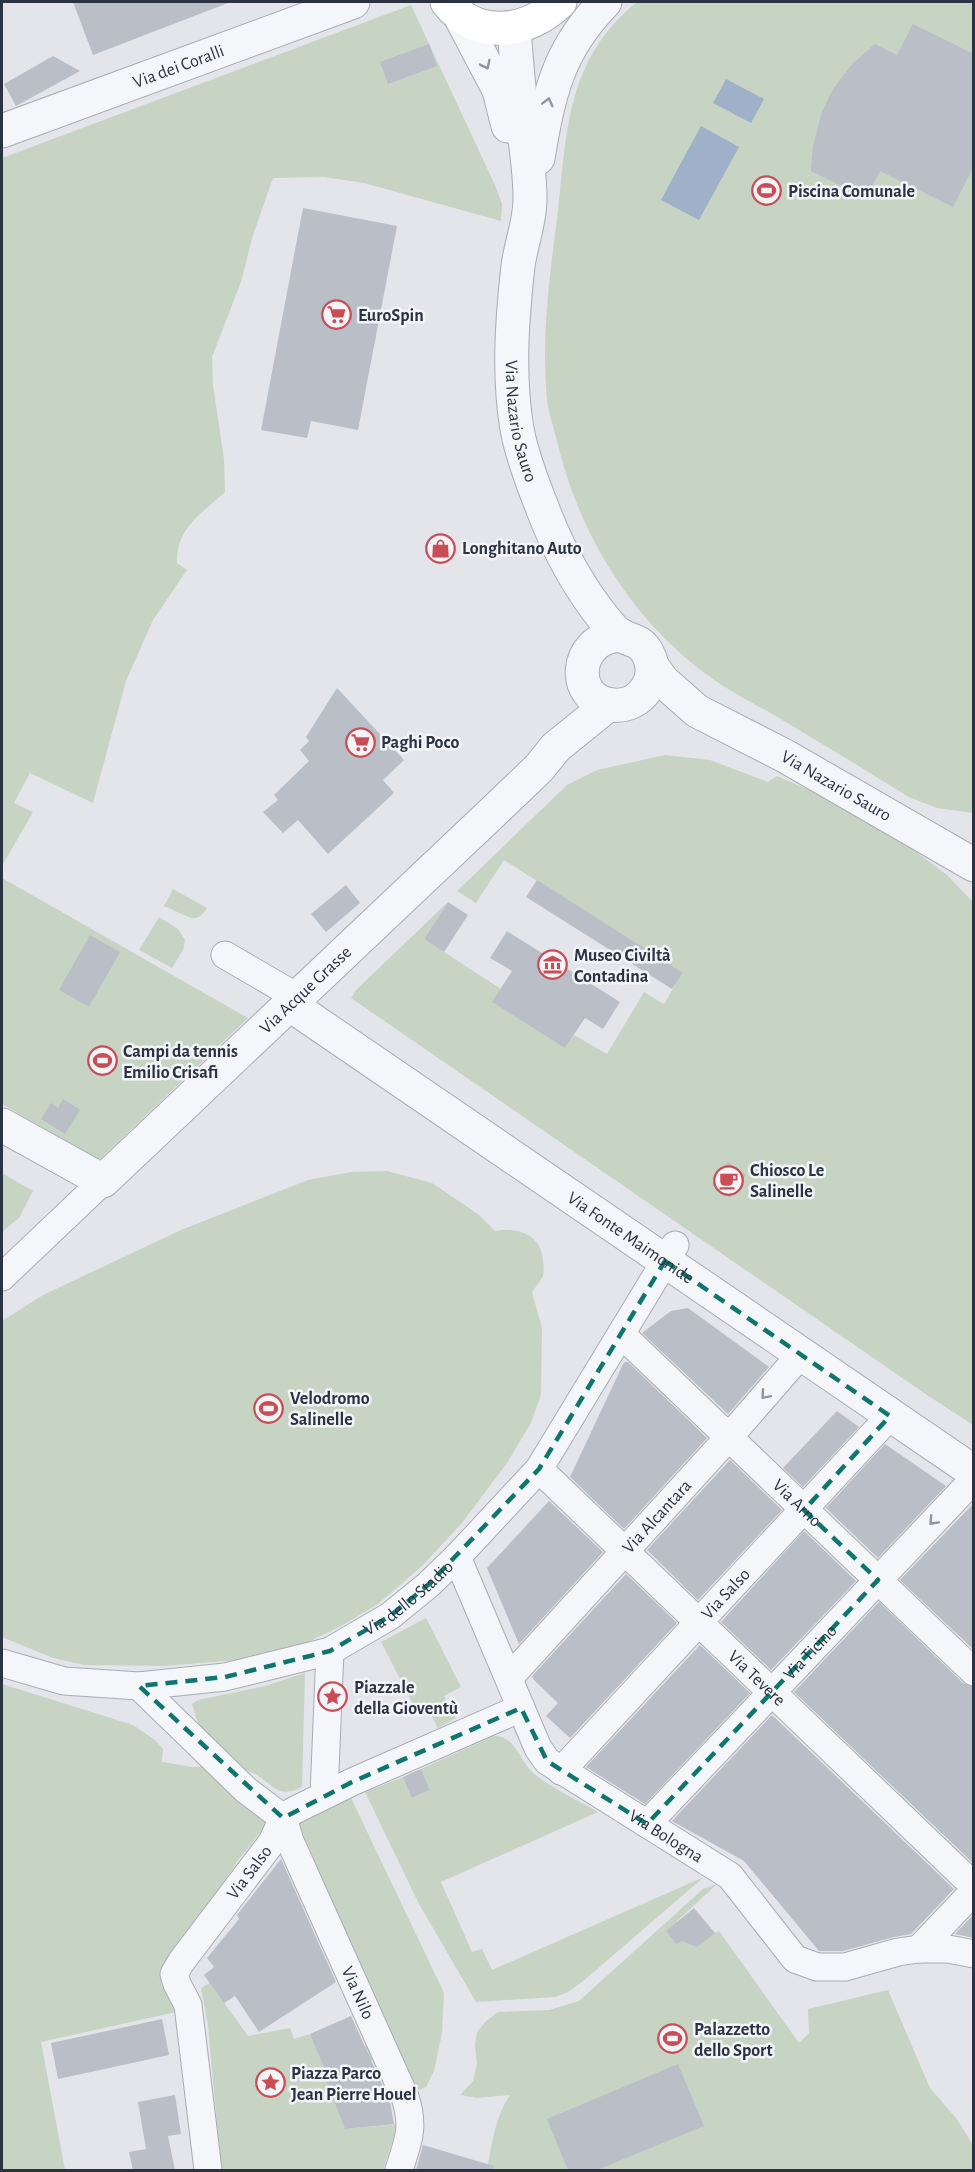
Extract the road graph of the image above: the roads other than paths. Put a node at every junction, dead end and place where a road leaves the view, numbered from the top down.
1 (353, 2) edge
2 (579, 2) edge
3 (605, 2) edge
4 (448, 6) edge
5 (554, 7) edge
6 (514, 28) junction
7 (35, 118) junction
8 (2, 124) edge
9 (2, 131) edge
10 (530, 201) junction
11 (518, 265) junction
12 (570, 567) junction
13 (620, 635) junction
14 (584, 665) junction
15 (652, 666) junction
16 (621, 703) junction
17 (697, 711) junction
18 (556, 747) junction
19 (966, 855) edge
20 (225, 955) dead end
21 (297, 997) junction
22 (2, 1125) edge
23 (103, 1181) junction
24 (670, 1253) junction
25 (2, 1277) edge
26 (621, 1334) junction
27 (802, 1353) junction
28 (890, 1416) junction
29 (729, 1437) junction
30 (974, 1452) edge
31 (540, 1469) junction
32 (974, 1472) edge
33 (974, 1479) edge
34 (804, 1510) junction
35 (625, 1551) junction
36 (457, 1557) junction
37 (878, 1580) junction
38 (699, 1623) junction
39 (330, 1651) junction
40 (2, 1663) edge
41 (974, 1672) edge
42 (508, 1678) junction
43 (139, 1686) junction
44 (772, 1692) junction
45 (521, 1708) junction
46 (561, 1771) junction
47 (324, 1795) junction
48 (284, 1818) junction
49 (647, 1824) junction
50 (974, 1886) edge
51 (974, 1891) edge
52 (919, 1949) junction
53 (974, 1954) edge
54 (208, 2170) edge
55 (399, 2170) edge

1 - 7 street, Via dei Coralli
2 - 5 main road
10 -> 3 street
4 - 6 main road
4 -> 11 street
5 - 6 main road
6 - 10 street
7 - 8 street
7 - 9 street, Via dei Coralli
10 - 11 street
11 - 12 street, Via Nazario Sauro
12 - 13 street
12 - 14 street
13 - 14 street
13 - 15 street
14 - 16 street
14 - 18 street
15 - 16 street
15 - 17 street
16 - 17 street
16 - 18 street
17 - 19 street, Via Nazario Sauro
18 - 21 street, Via Acque Grasse
20 - 21 street, Via Fonte Maimonide
21 - 23 street, Via Acque Grasse
21 - 24 street, Via Fonte Maimonide
22 - 23 street
23 - 25 street, Via Acque Grasse
24 - 26 street, Via dello Stadio
24 - 27 street, Via Fonte Maimonide
24 - 30 street, Via Fonte Maimonide
26 - 29 street, Via Arno
26 - 31 street, Via dello Stadio
27 - 28 street, Via Fonte Maimonide
27 -> 29 street, Via Alcantara
28 - 32 street, Via Fonte Maimonide
28 - 34 street, Via Salso
29 - 34 street, Via Arno
29 - 35 street, Via Alcantara
31 - 35 street, Via Tevere
31 - 36 street, Via dello Stadio
33 -> 37 street, Via Ticino
34 - 37 street, Via Arno
34 - 38 street, Via Salso
35 - 38 street, Via Tevere
35 - 42 street, Via Alcantara
36 - 39 street, Via dello Stadio
36 - 42 street, Via Bologna
37 - 41 street, Via Arno
37 - 44 street, Via Ticino
38 - 44 street, Via Tevere
38 - 46 street, Via Salso
39 - 43 street, Via dello Stadio
39 - 47 street
40 - 43 street, Via dello Stadio
42 - 45 street, Via Bologna
43 - 48 street
44 - 49 street, Via Ticino
44 - 50 street, Via Tevere
45 - 46 street, Via Bologna
45 - 47 street
46 - 49 street, Via Bologna
47 - 48 street
48 - 54 street, Via Salso
48 - 55 street, Via Nilo
49 - 52 street, Via Bologna
51 - 52 street
52 - 53 street, Via Bologna

